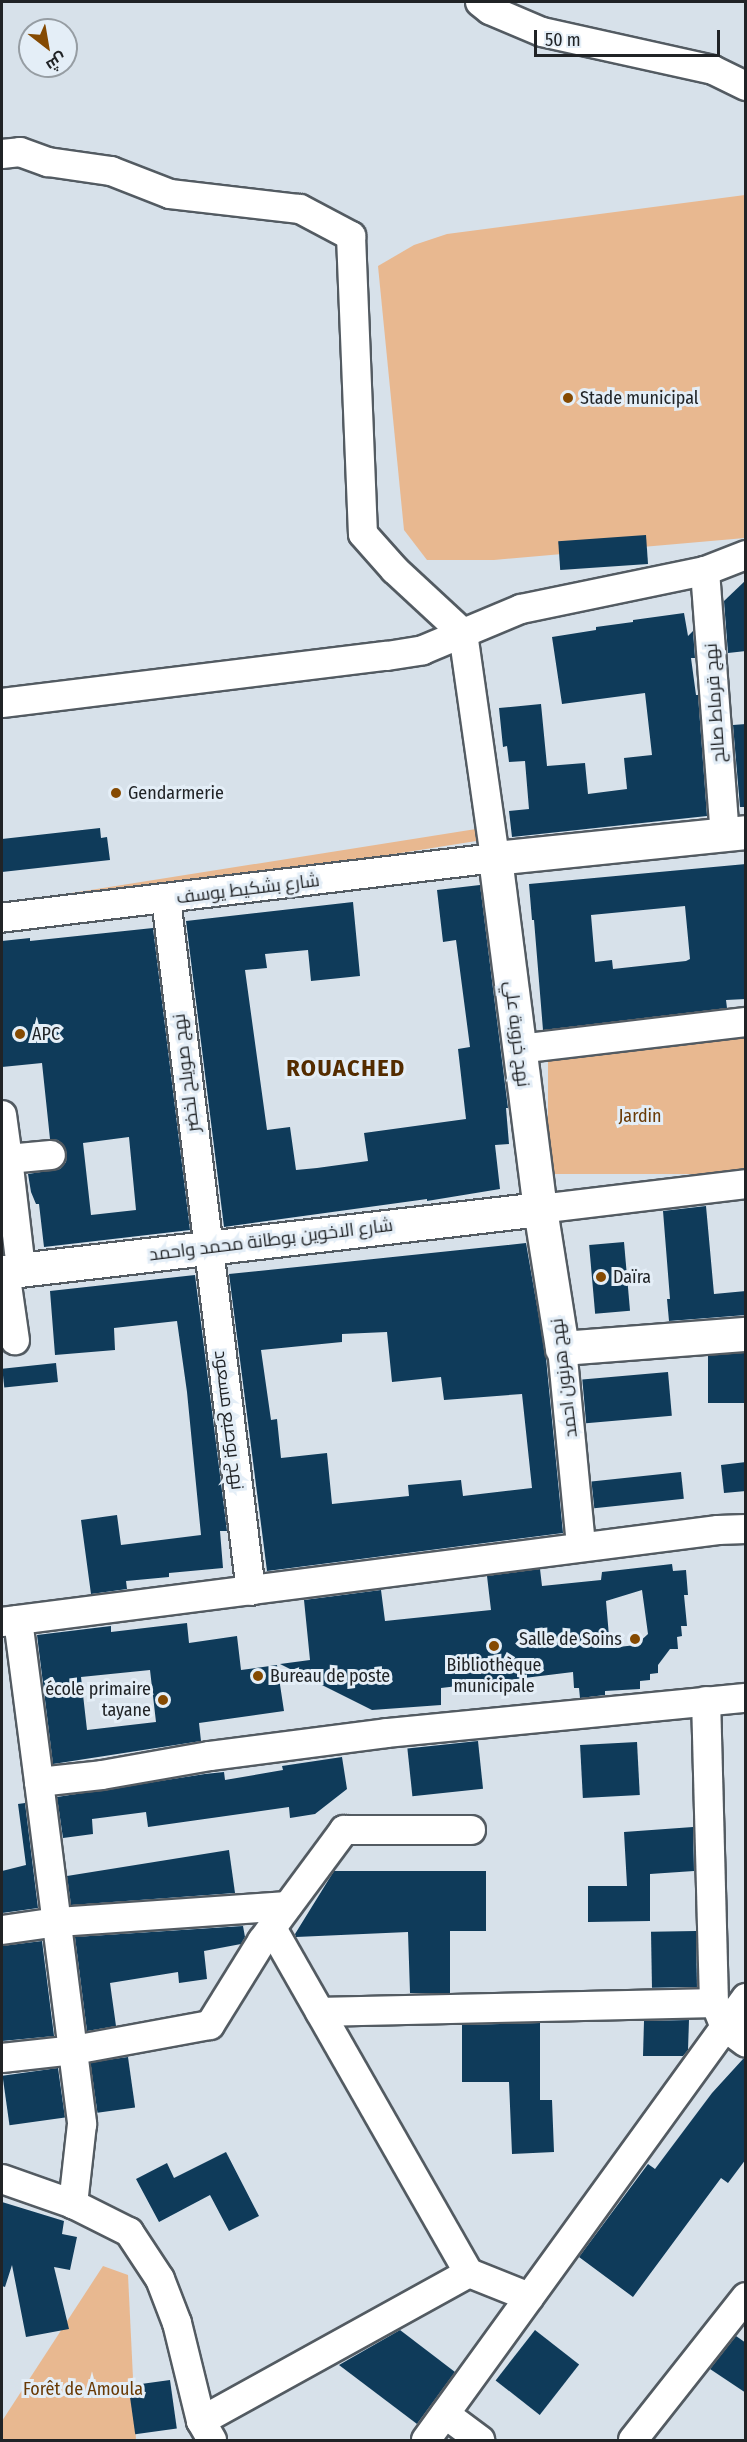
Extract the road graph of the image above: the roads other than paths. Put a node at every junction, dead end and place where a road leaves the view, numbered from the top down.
1 (480, 2) edge
2 (746, 86) edge
3 (2, 154) edge
4 (746, 555) edge
5 (705, 572) junction
6 (464, 633) junction
7 (2, 703) edge
8 (735, 833) edge
9 (495, 858) junction
10 (166, 899) junction
11 (2, 918) edge
12 (746, 1022) edge
13 (519, 1049) junction
14 (2, 1115) edge
15 (51, 1155) dead end
16 (8, 1159) junction
17 (746, 1184) edge
18 (540, 1209) junction
19 (207, 1248) junction
20 (9, 1271) edge
21 (746, 1334) edge
22 (15, 1340) dead end
23 (564, 1364) junction
24 (746, 1529) edge
25 (581, 1547) junction
26 (251, 1592) junction
27 (10, 1621) edge
28 (746, 1698) edge
29 (706, 1701) junction
30 (39, 1782) junction
31 (471, 1830) dead end
32 (279, 1917) junction
33 (58, 1922) junction
34 (2, 1930) edge
35 (746, 1998) edge
36 (320, 2012) junction
37 (728, 2024) edge
38 (74, 2050) junction
39 (2, 2058) edge
40 (2, 2179) edge
41 (73, 2204) junction
42 (469, 2273) junction
43 (529, 2297) junction
44 (746, 2297) edge
45 (445, 2414) junction
46 (207, 2431) edge
47 (426, 2440) edge
48 (480, 2440) edge
49 (633, 2440) edge

1 - 2 street
3 - 6 street
4 - 5 street
5 - 6 street
5 - 8 street, نهج قرماط صالح
6 - 7 street
6 - 9 street
8 - 9 main road
9 - 10 street, شارع بشكيط يوسف
9 - 13 main road, نهج خروبة علي
10 - 11 street, شارع بشكيط يوسف
10 - 19 street, نهج صويلح لخضر
12 - 13 street
13 - 18 main road, نهج خروبة علي
14 - 16 street
15 - 16 street
16 - 20 street
17 - 18 street
18 - 19 main road, شارع الاخوين بوطانة محمد واحمد
18 - 23 main road, نهج هرنون احمد
19 - 20 main road, شارع الاخوين بوطانة محمد واحمد
19 - 26 street, نهج بوصبع مسعود
20 - 22 street
21 - 23 main road
23 - 25 street, نهج هرنون احمد
24 - 25 street
25 - 26 street
26 - 27 street
27 - 30 street
28 - 29 street
29 - 30 street
29 - 37 street
30 - 33 street
31 - 32 street
32 - 33 street
32 - 36 street
32 - 38 street
33 - 34 street
33 - 38 street
35 - 37 street
36 - 37 street
36 - 42 street
37 - 43 street
38 - 39 street
38 - 41 street
40 - 41 street
41 - 46 street
42 - 43 street
42 - 46 street
43 - 45 street
44 - 49 street
45 - 47 street
45 - 48 street

